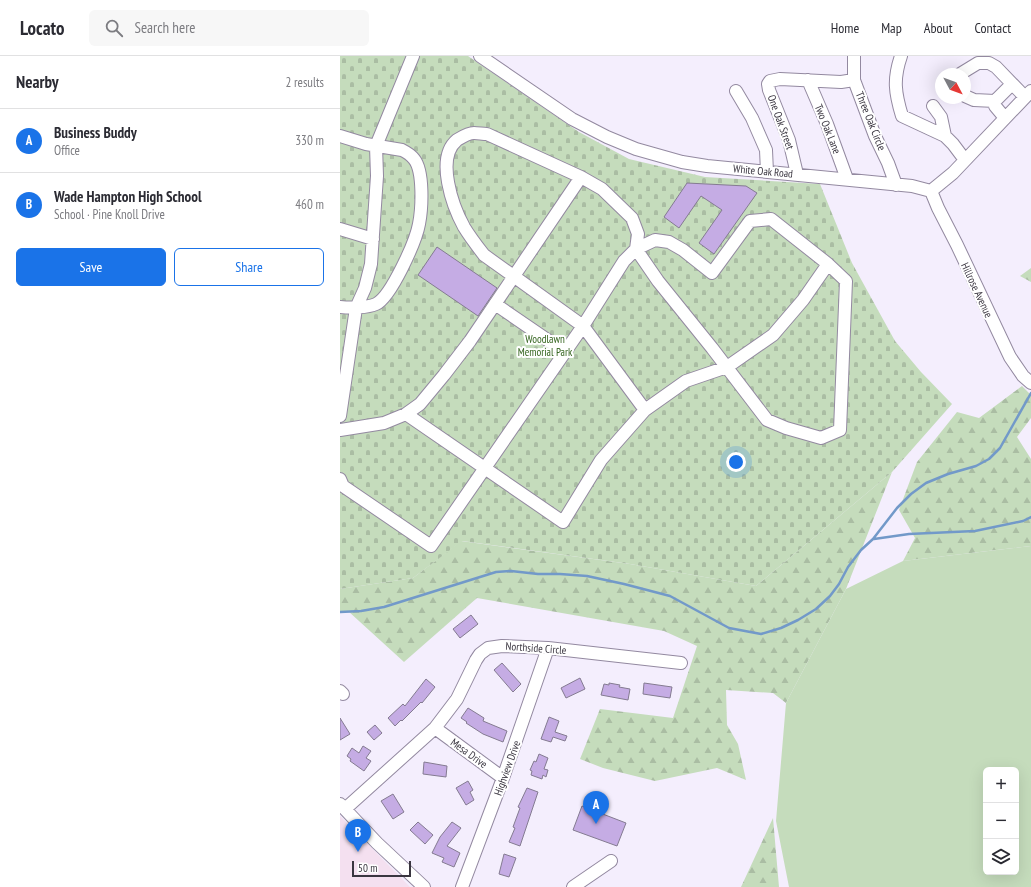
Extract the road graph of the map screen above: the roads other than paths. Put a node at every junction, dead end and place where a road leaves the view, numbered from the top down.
1 (413, 56) edge
2 (480, 56) edge
3 (854, 56) edge
4 (901, 56) edge
5 (970, 68) edge
6 (808, 80) junction
7 (854, 80) junction
8 (1012, 84) junction
9 (736, 91) dead end
10 (1028, 94) edge
11 (971, 99) edge
12 (995, 101) junction
13 (933, 106) dead end
14 (1005, 118) junction
15 (340, 136) edge
16 (946, 136) junction
17 (376, 146) junction
18 (965, 160) junction
19 (767, 172) junction
20 (797, 174) junction
21 (581, 177) junction
22 (847, 179) junction
23 (896, 185) junction
24 (931, 191) junction
25 (340, 229) edge
26 (373, 239) junction
27 (636, 249) junction
28 (828, 264) junction
29 (513, 276) junction
30 (495, 304) junction
31 (340, 308) edge
32 (356, 308) junction
33 (583, 326) junction
34 (565, 352) junction
35 (727, 367) junction
36 (1031, 383) edge
37 (645, 410) junction
38 (406, 414) junction
39 (340, 416) edge
40 (340, 430) edge
41 (485, 468) junction
42 (340, 479) edge
43 (548, 648) junction
44 (681, 663) dead end
45 (435, 728) junction
46 (503, 778) junction
47 (342, 806) edge
48 (611, 861) dead end
49 (424, 887) edge
50 (462, 887) edge
51 (573, 887) edge

1 - 17 street
2 - 19 street, White Oak Road
3 - 7 street, Three Oak Circle
4 - 16 street
5 - 8 street
6 - 7 street, One Oak Street
6 - 20 street, One Oak Street
6 - 22 street, Two Oak Lane
7 - 23 street, Three Oak Circle
8 - 10 street
8 - 12 street
9 - 19 street
10 - 14 street
11 - 12 street
12 - 14 street
13 - 16 street
14 - 18 street
15 - 17 street
16 - 18 street
17 - 26 street
17 - 32 street
18 - 24 street
19 - 20 street, White Oak Road
20 - 22 street, White Oak Road
21 - 27 street
21 - 29 street
21 - 29 street
22 - 23 street, White Oak Road
23 - 24 street, White Oak Road
24 - 36 street, Hillrose Avenue
25 - 26 street
26 - 32 street
27 - 28 street
27 - 33 street
27 - 35 street
28 - 35 street
28 - 35 street
29 - 30 street
29 - 33 street
30 - 34 street
30 - 38 street
31 - 32 street
32 - 39 street
33 - 34 street
33 - 37 street
34 - 41 street
35 - 37 street
37 - 41 street
38 - 40 street
38 - 41 street
41 - 42 street
43 - 44 street, Northside Circle
43 - 45 street, Northside Circle
43 - 46 street, Highview Drive
45 - 46 street, Mesa Drive
45 - 47 street, Northside Circle
46 - 50 street, Highview Drive
47 - 49 street
48 - 51 street

